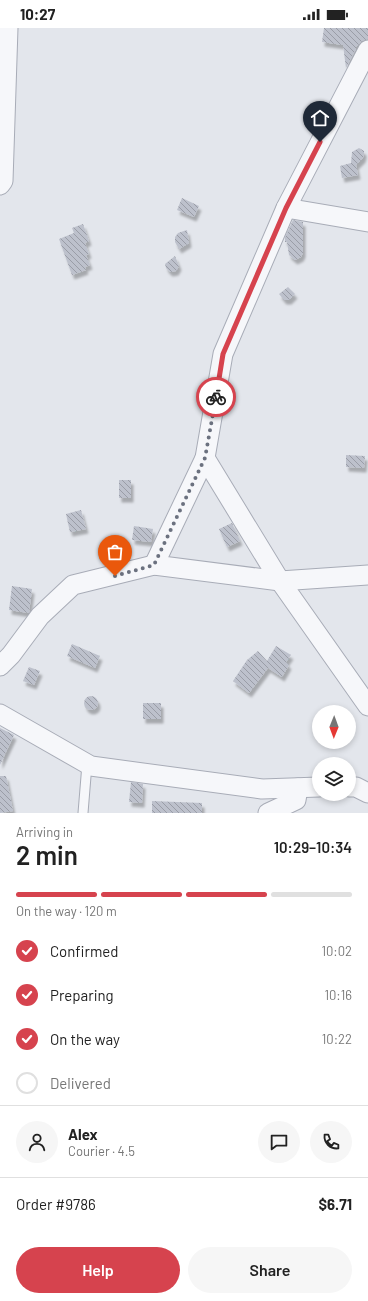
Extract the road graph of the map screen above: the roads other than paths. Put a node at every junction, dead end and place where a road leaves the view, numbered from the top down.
1 (8, 28) edge
2 (368, 50) edge
3 (0, 185) edge
4 (286, 208) junction
5 (368, 222) edge
6 (205, 458) junction
7 (154, 565) junction
8 (368, 575) edge
9 (280, 581) junction
10 (0, 666) edge
11 (368, 706) edge
12 (0, 714) edge
13 (86, 764) junction
14 (298, 788) junction
15 (312, 788) edge
16 (83, 813) edge
17 (268, 813) edge

1 - 3 street
2 - 4 street
4 - 5 street
4 - 6 street
6 - 7 street
6 - 9 street
7 - 9 street
7 - 10 street
8 - 9 street
9 - 11 street
12 - 13 street
13 - 14 street
13 - 16 lane
14 - 15 street
14 - 17 street

